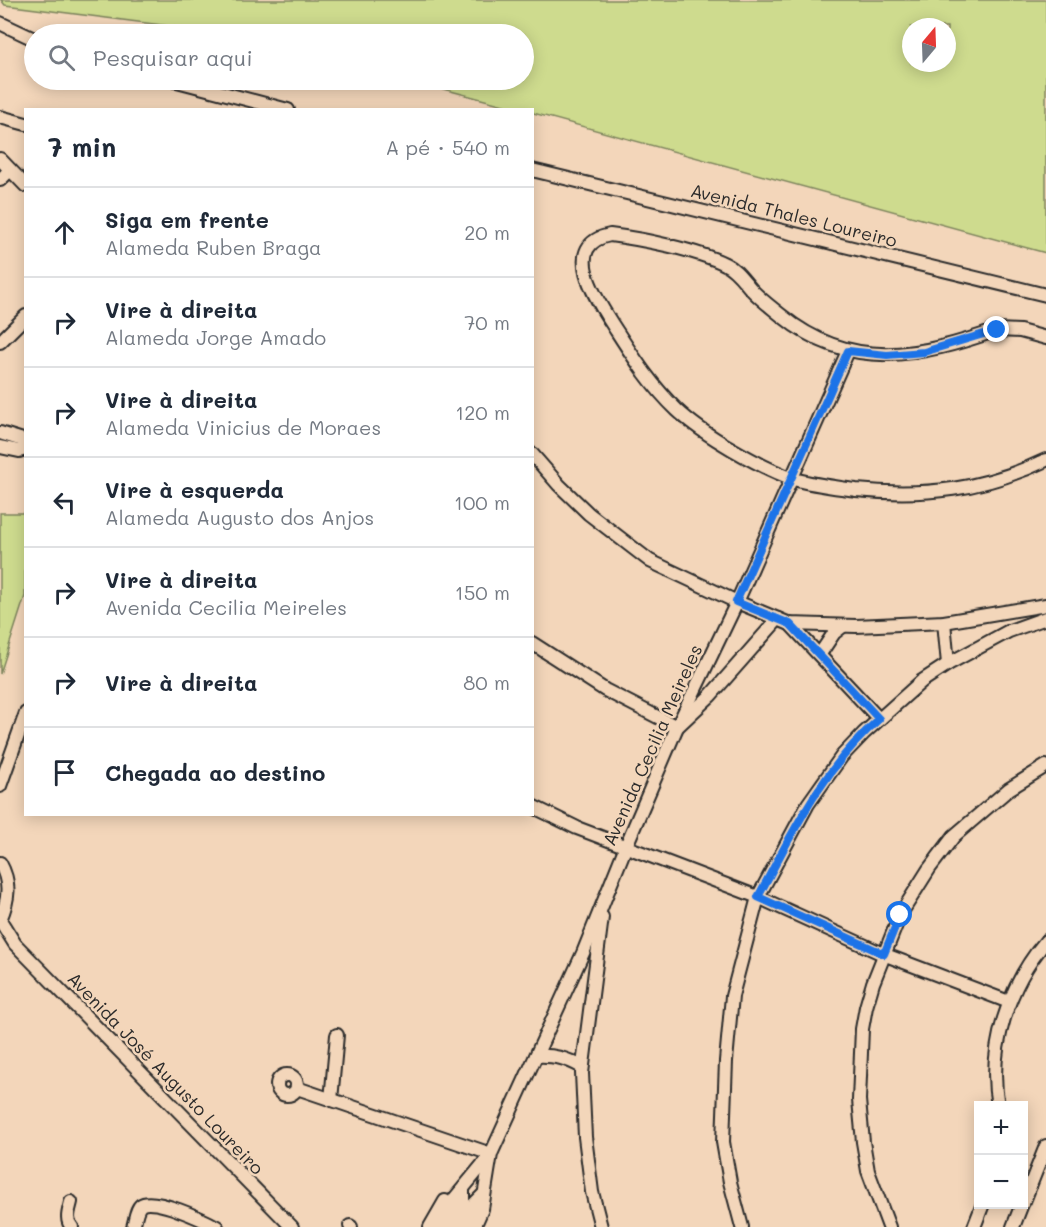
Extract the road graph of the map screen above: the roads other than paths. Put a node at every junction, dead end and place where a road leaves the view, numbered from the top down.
1 (0, 23) edge
2 (24, 34) edge
3 (203, 90) edge
4 (247, 105) edge
5 (272, 108) edge
6 (0, 117) edge
7 (24, 123) edge
8 (0, 159) edge
9 (10, 170) junction
10 (534, 170) edge
11 (0, 180) edge
12 (24, 184) edge
13 (1046, 295) edge
14 (24, 318) edge
15 (1046, 338) edge
16 (0, 342) edge
17 (848, 351) junction
18 (0, 433) edge
19 (24, 440) edge
20 (0, 447) edge
21 (24, 450) edge
22 (534, 456) edge
23 (1046, 460) edge
24 (792, 478) junction
25 (736, 602) junction
26 (1046, 605) edge
27 (1046, 618) edge
28 (784, 621) junction
29 (944, 622) junction
30 (843, 626) junction
31 (534, 644) edge
32 (820, 654) junction
33 (948, 664) junction
34 (24, 719) edge
35 (879, 719) junction
36 (677, 727) junction
37 (1046, 766) edge
38 (0, 786) edge
39 (534, 807) edge
40 (626, 846) junction
41 (0, 863) edge
42 (758, 897) junction
43 (605, 898) junction
44 (0, 920) edge
45 (0, 940) edge
46 (1046, 941) edge
47 (15, 944) junction
48 (884, 954) junction
49 (1009, 1002) junction
50 (337, 1035) dead end
51 (536, 1056) junction
52 (582, 1067) junction
53 (297, 1088) dead end
54 (331, 1100) junction
55 (997, 1101) edge
56 (1046, 1146) edge
57 (490, 1154) junction
58 (463, 1190) junction
59 (1028, 1191) edge
60 (484, 1194) junction
61 (71, 1202) dead end
62 (981, 1209) edge
63 (1020, 1209) edge
64 (434, 1226) edge
65 (72, 1227) edge
66 (133, 1227) edge
67 (217, 1227) edge
68 (292, 1227) edge
69 (452, 1227) edge
70 (462, 1227) edge
71 (474, 1227) edge
72 (481, 1227) edge
73 (601, 1227) edge
74 (742, 1227) edge
75 (889, 1227) edge
76 (974, 1227) edge
77 (1013, 1227) edge

1 - 2 street
3 - 4 street
4 - 5 street
6 - 7 street
8 - 9 street
9 - 11 street
9 - 12 street
10 - 13 street, Avenida Thales Loureiro
14 - 16 street
15 - 17 street
17 - 24 street, Avenida Cecilia Meireles
17 - 24 street
18 - 19 street
20 - 21 street
22 - 25 street
23 - 24 street
24 - 25 street, Avenida Cecilia Meireles
25 - 28 street
25 - 36 street, Avenida Cecilia Meireles
26 - 29 street
27 - 33 street
28 - 30 street
28 - 32 street
28 - 36 street
29 - 30 street
29 - 33 street
30 - 32 street
31 - 36 street
32 - 35 street
33 - 35 street
34 - 38 street
35 - 42 street
36 - 40 street, Avenida Cecilia Meireles
37 - 48 street
39 - 40 street
40 - 42 street
40 - 43 street, Avenida Cecilia Meireles
41 - 44 street
42 - 48 street
42 - 74 street
43 - 51 street, Avenida Cecilia Meireles
43 - 52 street
44 - 47 street, Avenida José Augusto Loureiro
45 - 47 street
46 - 49 street
47 - 68 street, Avenida José Augusto Loureiro
48 - 49 street
48 - 75 street
49 - 55 street
50 - 54 street
51 - 52 street
51 - 57 street, Avenida Cecilia Meireles
52 - 73 street
53 - 54 street
54 - 57 street
56 - 59 street
57 - 58 street, Avenida Cecilia Meireles
57 - 60 street, Avenida Cecilia Meireles
58 - 64 street, Avenida Cecilia Meireles
58 - 69 street, Avenida Cecilia Meireles
60 - 70 street, Avenida Cecilia Meireles
60 - 71 street, Avenida Cecilia Meireles
60 - 72 street, Avenida Cecilia Meireles
61 - 65 street
62 - 76 street
63 - 77 street
66 - 67 street

